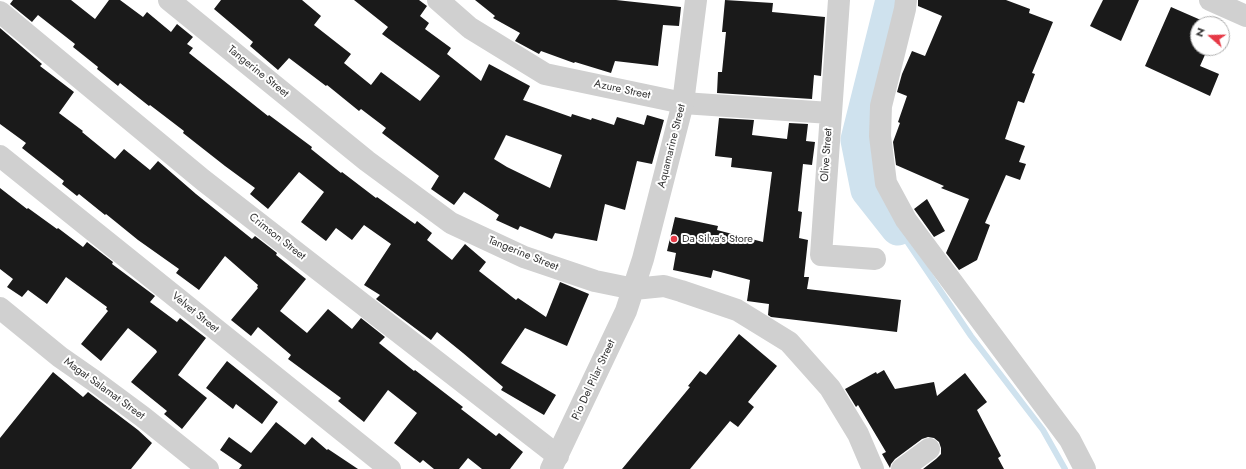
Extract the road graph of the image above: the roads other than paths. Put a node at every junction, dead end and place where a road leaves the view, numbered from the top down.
1 (169, 0) edge
2 (438, 0) edge
3 (696, 0) edge
4 (839, 0) edge
5 (906, 0) edge
6 (1210, 0) edge
7 (0, 12) edge
8 (1246, 16) edge
9 (683, 103) junction
10 (830, 113) junction
11 (0, 156) edge
12 (875, 259) dead end
13 (634, 289) junction
14 (0, 308) edge
15 (930, 449) dead end
16 (555, 463) edge
17 (208, 469) edge
18 (390, 469) edge
19 (873, 469) edge
20 (902, 469) edge
21 (1085, 469) edge

1 - 13 street, Tangerine Street
2 - 9 street, Azure Street
3 - 9 street, Aquamarine Street
4 - 10 street, Olive Street
5 - 21 street
6 - 8 street
7 - 16 street, Crimson Street
9 - 10 street, Azure Street
9 - 13 street, Aquamarine Street
10 - 12 street, Olive Street
11 - 18 street, Velvet Street
13 - 16 street, Pio Del Pilar Street
13 - 19 street, Tangerine Street
14 - 17 street, Magat Salamat Street
15 - 20 street

